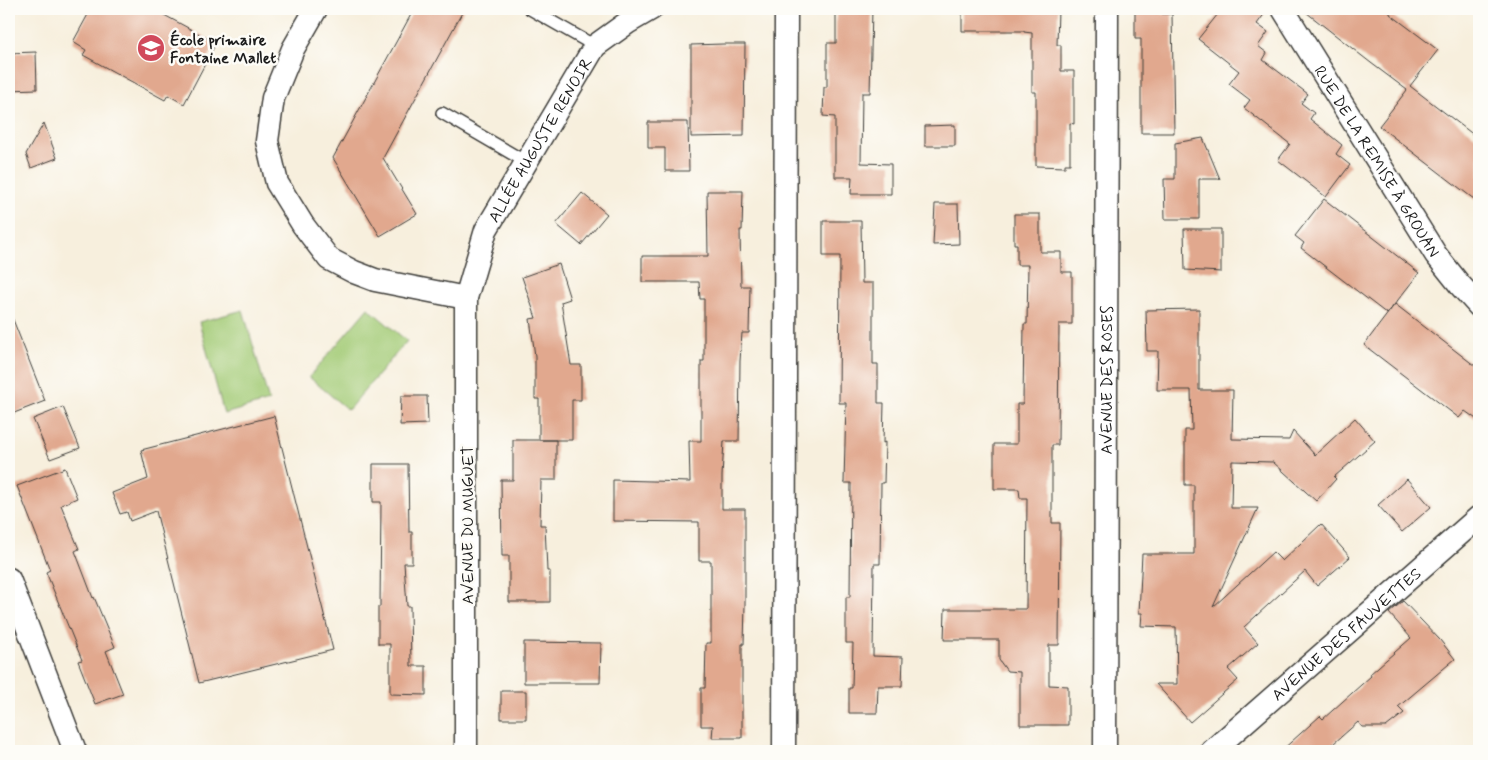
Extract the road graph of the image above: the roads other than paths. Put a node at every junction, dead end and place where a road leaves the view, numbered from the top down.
1 (316, 9) edge
2 (530, 9) edge
3 (651, 9) edge
4 (786, 9) edge
5 (1106, 9) edge
6 (1283, 9) edge
7 (595, 46) junction
8 (442, 113) dead end
9 (526, 162) junction
10 (466, 298) junction
11 (1479, 306) edge
12 (1479, 517) edge
13 (9, 579) edge
14 (75, 751) edge
15 (466, 751) edge
16 (784, 751) edge
17 (1104, 751) edge
18 (1212, 751) edge

1 - 10 street
2 - 7 lane
3 - 7 street, ALLÉE AUGUSTE RENOIR
4 - 16 street
5 - 17 street, AVENUE DES ROSES
6 - 11 street, RUE DE LA REMISE À GROUAN
7 - 9 street, ALLÉE AUGUSTE RENOIR
8 - 9 lane
9 - 10 street, ALLÉE AUGUSTE RENOIR
10 - 15 street, AVENUE DU MUGUET
12 - 18 street, AVENUE DES FAUVETTES
13 - 14 street

